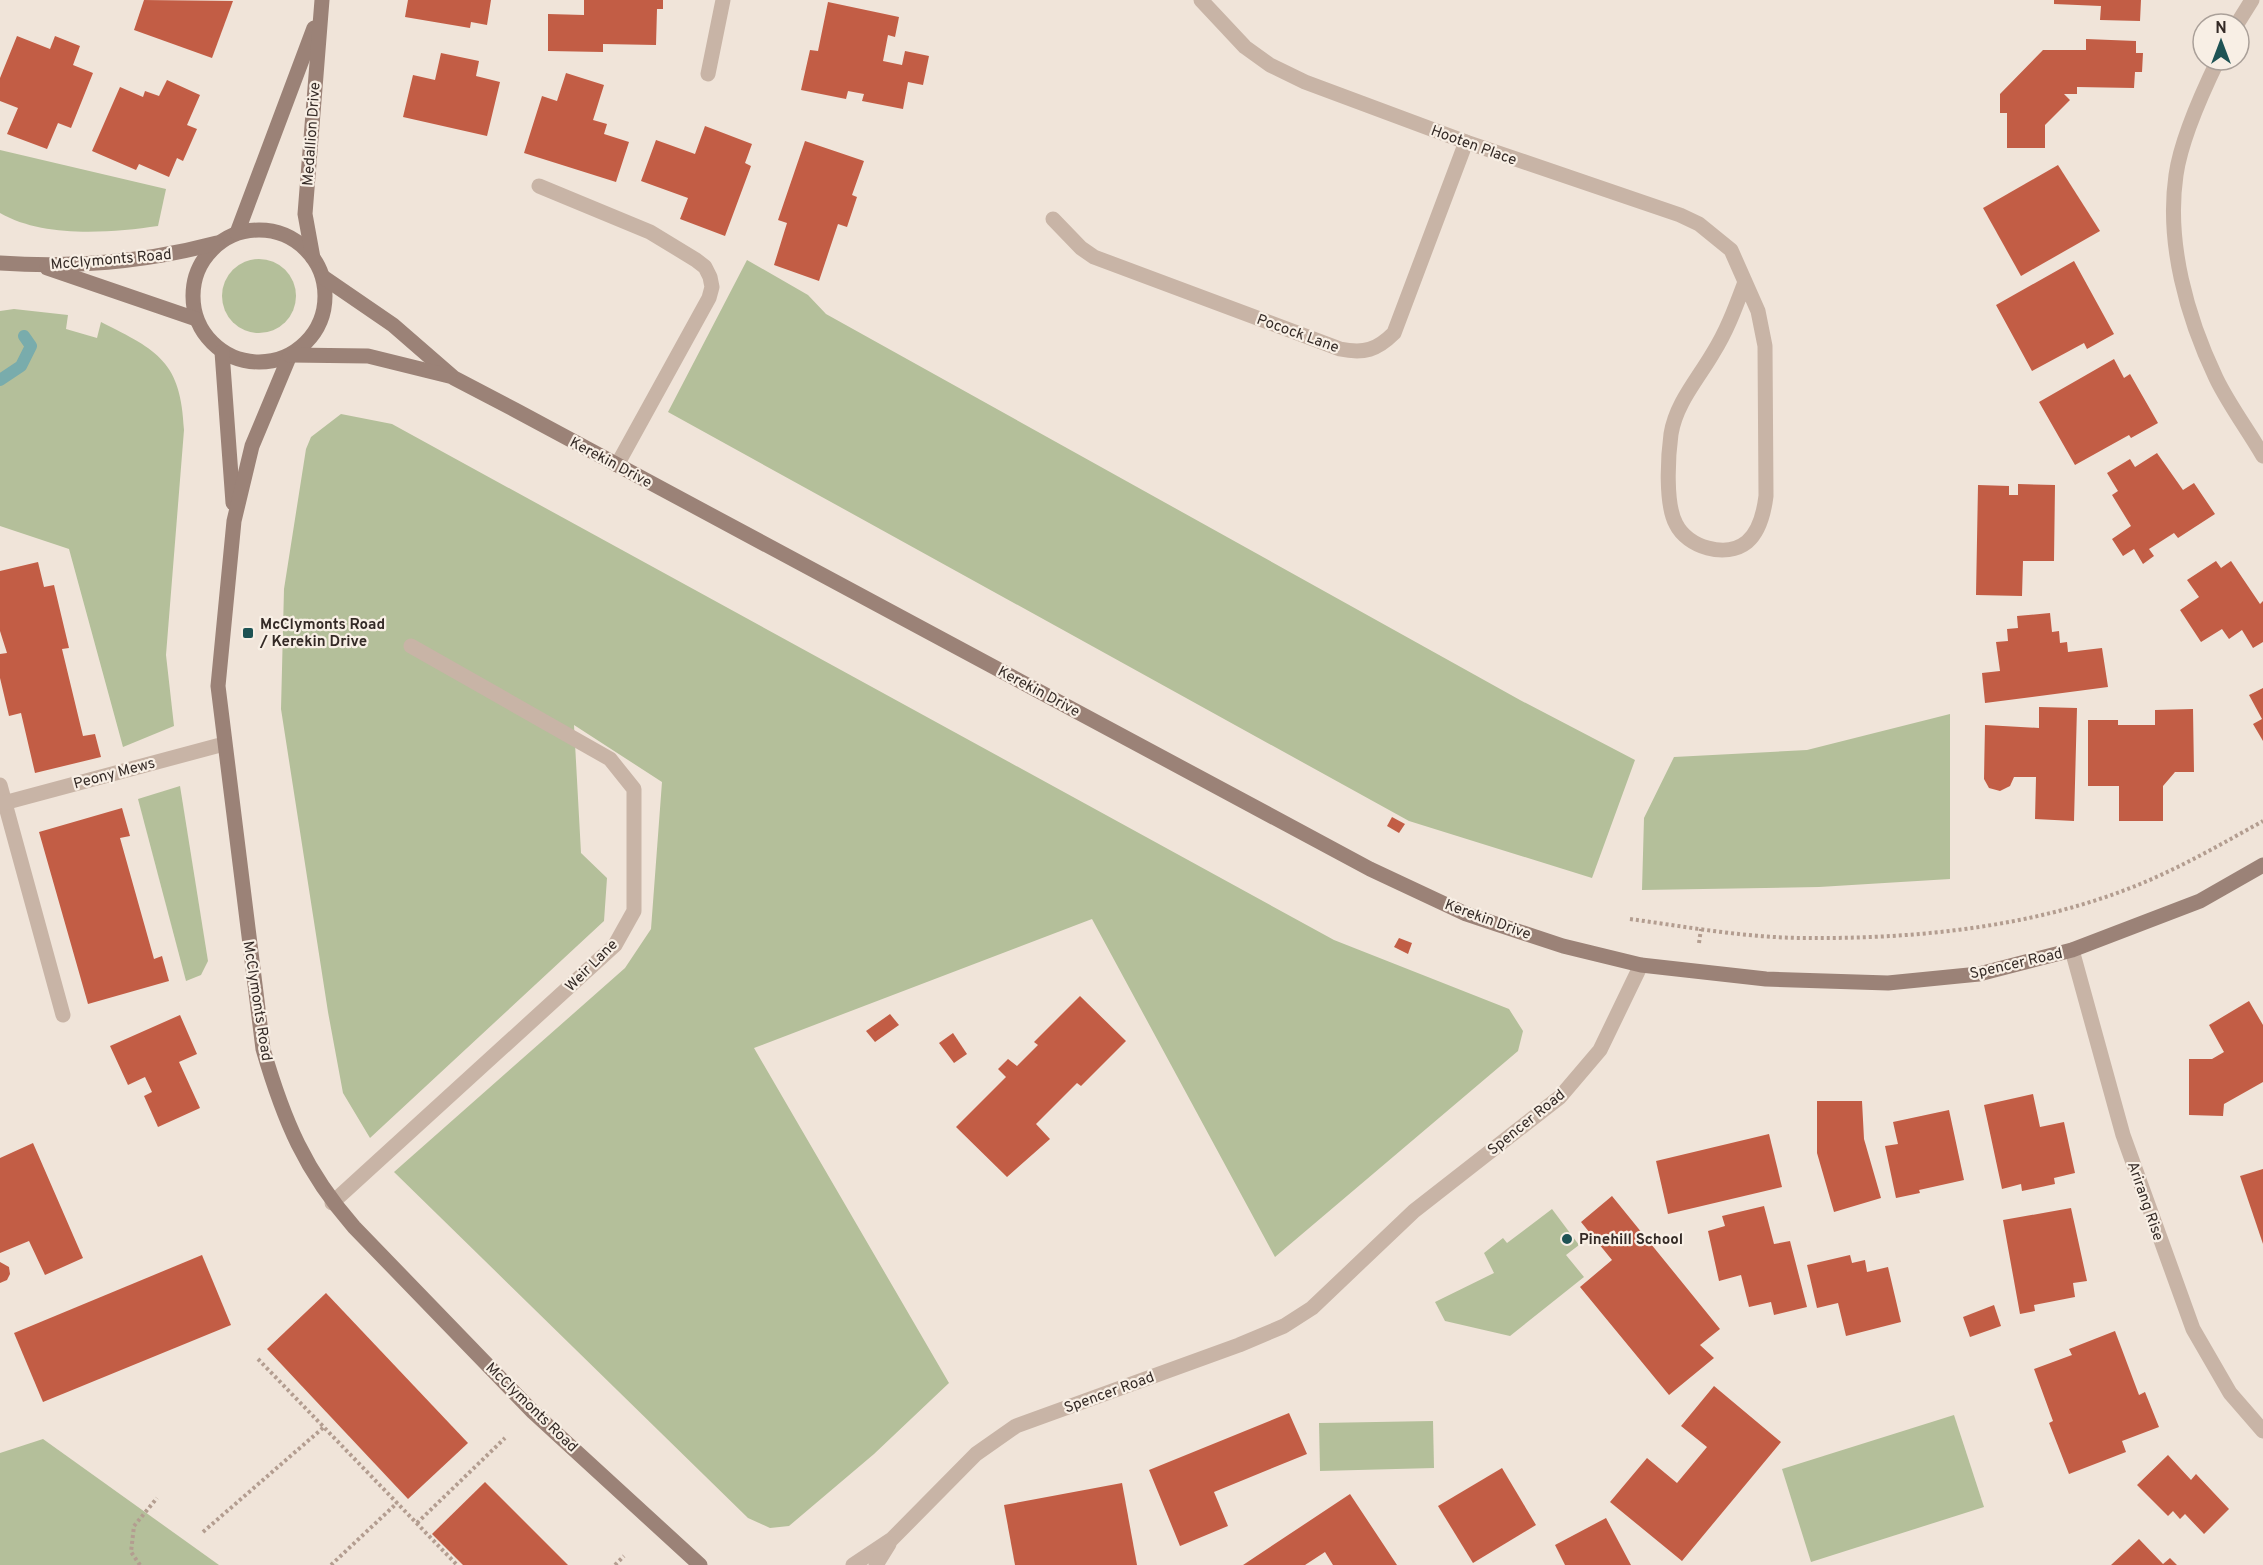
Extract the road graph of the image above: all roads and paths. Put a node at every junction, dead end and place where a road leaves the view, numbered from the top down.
1 (723, 0) edge
2 (1201, 0) edge
3 (321, 5) edge
4 (2212, 72) edge
5 (708, 74) dead end
6 (1466, 142) junction
7 (539, 186) dead end
8 (1053, 219) dead end
9 (237, 233) junction
10 (219, 243) junction
11 (314, 258) junction
12 (0, 263) edge
13 (38, 266) junction
14 (323, 278) junction
15 (1745, 282) junction
16 (196, 319) junction
17 (222, 352) junction
18 (290, 355) junction
19 (454, 378) junction
20 (2263, 456) edge
21 (617, 465) junction
22 (234, 521) junction
23 (411, 646) dead end
24 (224, 744) junction
25 (0, 785) edge
26 (2, 804) edge
27 (2263, 821) edge
28 (2263, 865) edge
29 (1630, 919) dead end
30 (1701, 929) junction
31 (1699, 944) dead end
32 (2072, 950) junction
33 (1641, 965) junction
34 (63, 1015) dead end
35 (332, 1203) junction
36 (258, 1359) dead end
37 (324, 1427) junction
38 (2263, 1431) edge
39 (505, 1438) dead end
40 (157, 1498) dead end
41 (397, 1503) junction
42 (417, 1523) junction
43 (203, 1532) dead end
44 (892, 1539) junction
45 (624, 1556) dead end
46 (140, 1565) edge
47 (331, 1565) edge
48 (457, 1565) edge
49 (615, 1565) edge
50 (700, 1565) edge
51 (853, 1565) edge
52 (876, 1565) edge

1 - 5 street
2 - 6 street, Hooten Place
3 - 9 street, Medallion Drive
3 - 11 street, Medallion Drive
4 - 20 street
6 - 8 street, Pocock Lane
6 - 15 street, Hooten Place
7 - 21 street
9 - 10 street
9 - 11 street
10 - 13 street, McClymonts Road
10 - 16 street
11 - 14 street
12 - 13 street, McClymonts Road
13 - 16 street, McClymonts Road
14 - 18 street
14 - 19 street, Kerekin Drive
15 - 15 street, Hooten Place
16 - 17 street
17 - 18 street
17 - 22 street, McClymonts Road
18 - 19 street, Kerekin Drive
18 - 22 street, McClymonts Road
19 - 21 street, Kerekin Drive
21 - 33 street, Kerekin Drive
22 - 24 street, McClymonts Road
23 - 35 street, Weir Lane
24 - 26 street, Peony Mews
24 - 35 street, McClymonts Road
25 - 26 street
26 - 34 street
27 - 30 path
28 - 32 street, Spencer Road
29 - 30 path
30 - 31 path
32 - 33 street, Spencer Road
32 - 38 street, Arirang Rise
33 - 44 street, Spencer Road
35 - 50 street, McClymonts Road
36 - 37 path
37 - 41 path
37 - 43 path
39 - 42 path
40 - 46 path
41 - 42 path
41 - 47 path
42 - 48 path
44 - 51 street, Spencer Road
44 - 52 street, Spencer Road
45 - 49 path

